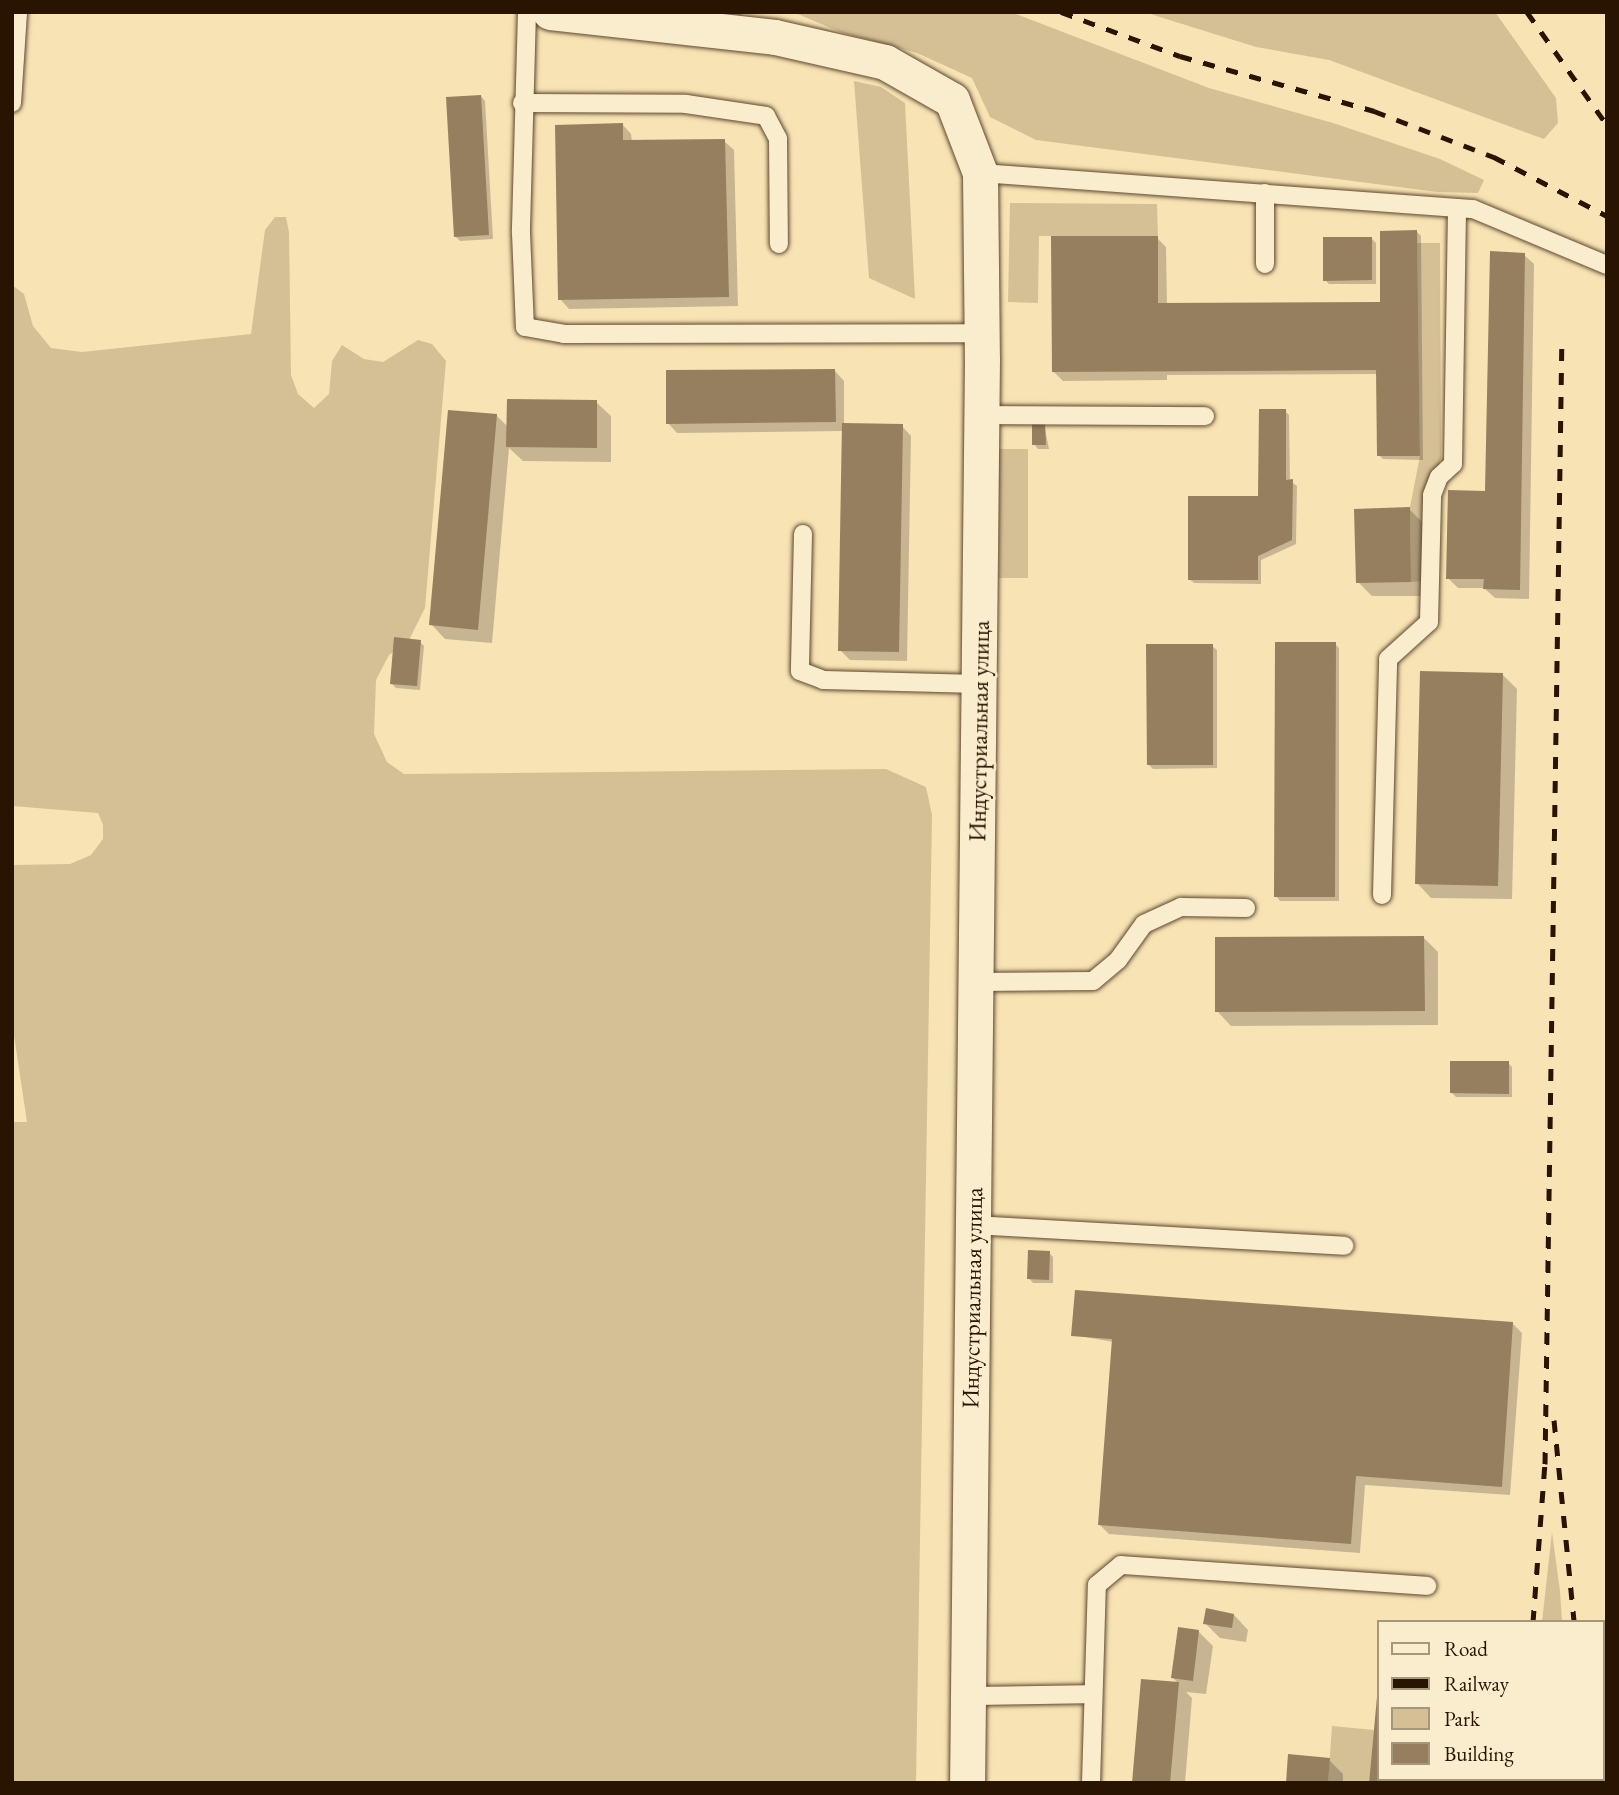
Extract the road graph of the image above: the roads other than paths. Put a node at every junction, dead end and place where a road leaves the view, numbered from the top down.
1 (18, 12) edge
2 (527, 12) edge
3 (550, 12) edge
4 (12, 103) edge
5 (522, 103) junction
6 (980, 173) junction
7 (1265, 194) junction
8 (1457, 208) junction
9 (779, 244) dead end
10 (1265, 264) dead end
11 (1607, 265) edge
12 (982, 333) junction
13 (982, 415) junction
14 (1205, 416) dead end
15 (803, 534) dead end
16 (979, 684) junction
17 (1382, 895) dead end
18 (1246, 908) dead end
19 (976, 982) junction
20 (973, 1225) junction
21 (1344, 1246) dead end
22 (1427, 1586) dead end
23 (1093, 1694) junction
24 (968, 1696) junction
25 (967, 1783) edge
26 (1091, 1783) edge

1 - 4 lane
2 - 5 lane
3 - 6 street, Индустриальная улица
5 - 9 lane
5 - 12 lane
6 - 7 lane
6 - 12 street, Индустриальная улица
7 - 8 lane
7 - 10 lane
8 - 11 lane
8 - 17 lane
12 - 13 street, Индустриальная улица
13 - 14 lane
13 - 16 street, Индустриальная улица
15 - 16 lane
16 - 19 street, Индустриальная улица
18 - 19 lane
19 - 20 street, Индустриальная улица
20 - 21 lane
20 - 24 street, Индустриальная улица
22 - 23 lane
23 - 24 lane
23 - 26 lane
24 - 25 street, Индустриальная улица

